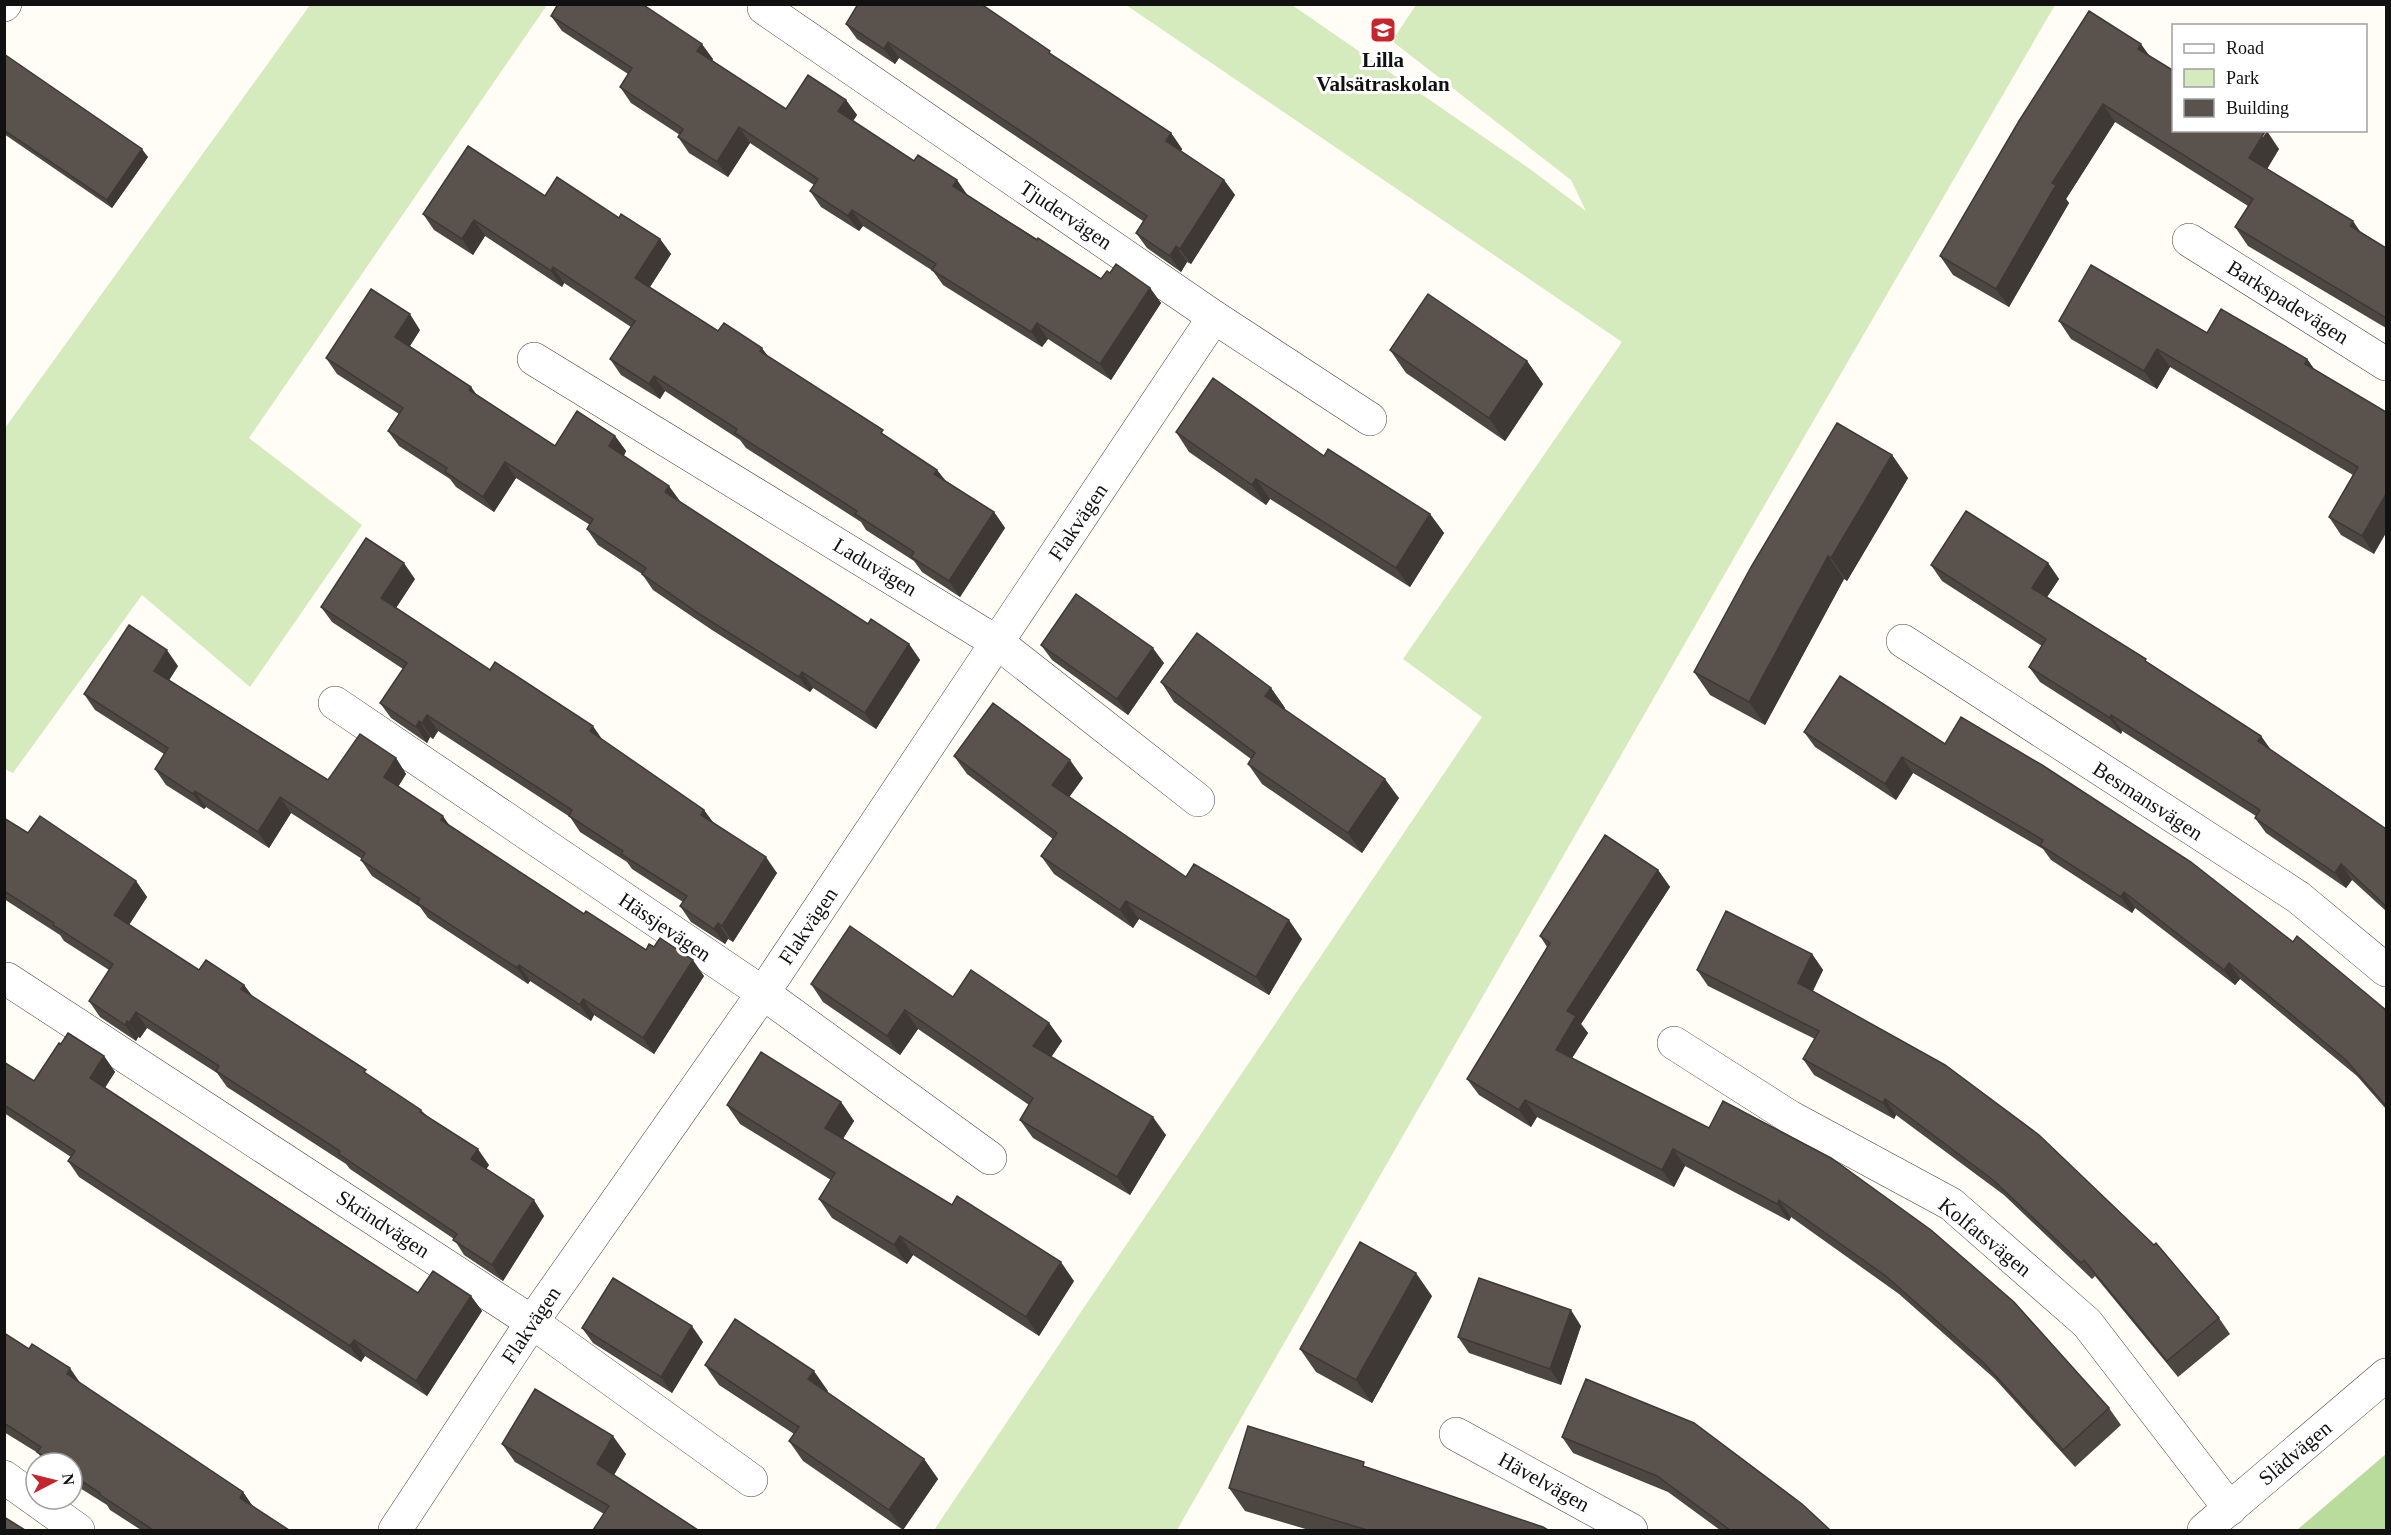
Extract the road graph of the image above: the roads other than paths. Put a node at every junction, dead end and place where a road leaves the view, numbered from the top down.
1 (764, 8) dead end
2 (2189, 240) dead end
3 (1214, 317) junction
4 (534, 359) dead end
5 (2386, 364) edge
6 (1370, 419) dead end
7 (1903, 641) dead end
8 (998, 643) junction
9 (335, 703) dead end
10 (1198, 800) dead end
11 (2386, 970) edge
12 (7, 979) dead end
13 (763, 993) junction
14 (1674, 1043) dead end
15 (990, 1158) dead end
16 (532, 1322) junction
17 (2386, 1375) edge
18 (1456, 1434) dead end
19 (4, 1477) edge
20 (751, 1480) dead end
21 (2230, 1509) junction
22 (78, 1530) edge
23 (395, 1530) edge
24 (1631, 1530) edge
25 (2204, 1530) edge

1 - 3 street, Tjudervägen
2 - 5 street, Barkspadevägen
3 - 6 street, Tjudervägen
3 - 8 street, Flakvägen
4 - 8 street, Laduvägen
7 - 11 street, Besmansvägen
8 - 10 street, Laduvägen
8 - 13 street, Flakvägen
9 - 13 street, Hässjevägen
12 - 16 street, Skrindvägen
13 - 15 street, Hässjevägen
13 - 16 street, Flakvägen
14 - 21 street, Kolfatsvägen
16 - 20 street, Skrindvägen
16 - 23 street, Flakvägen
17 - 21 street, Slädvägen
18 - 24 street, Hävelvägen
19 - 22 street
21 - 25 street, Slädvägen

